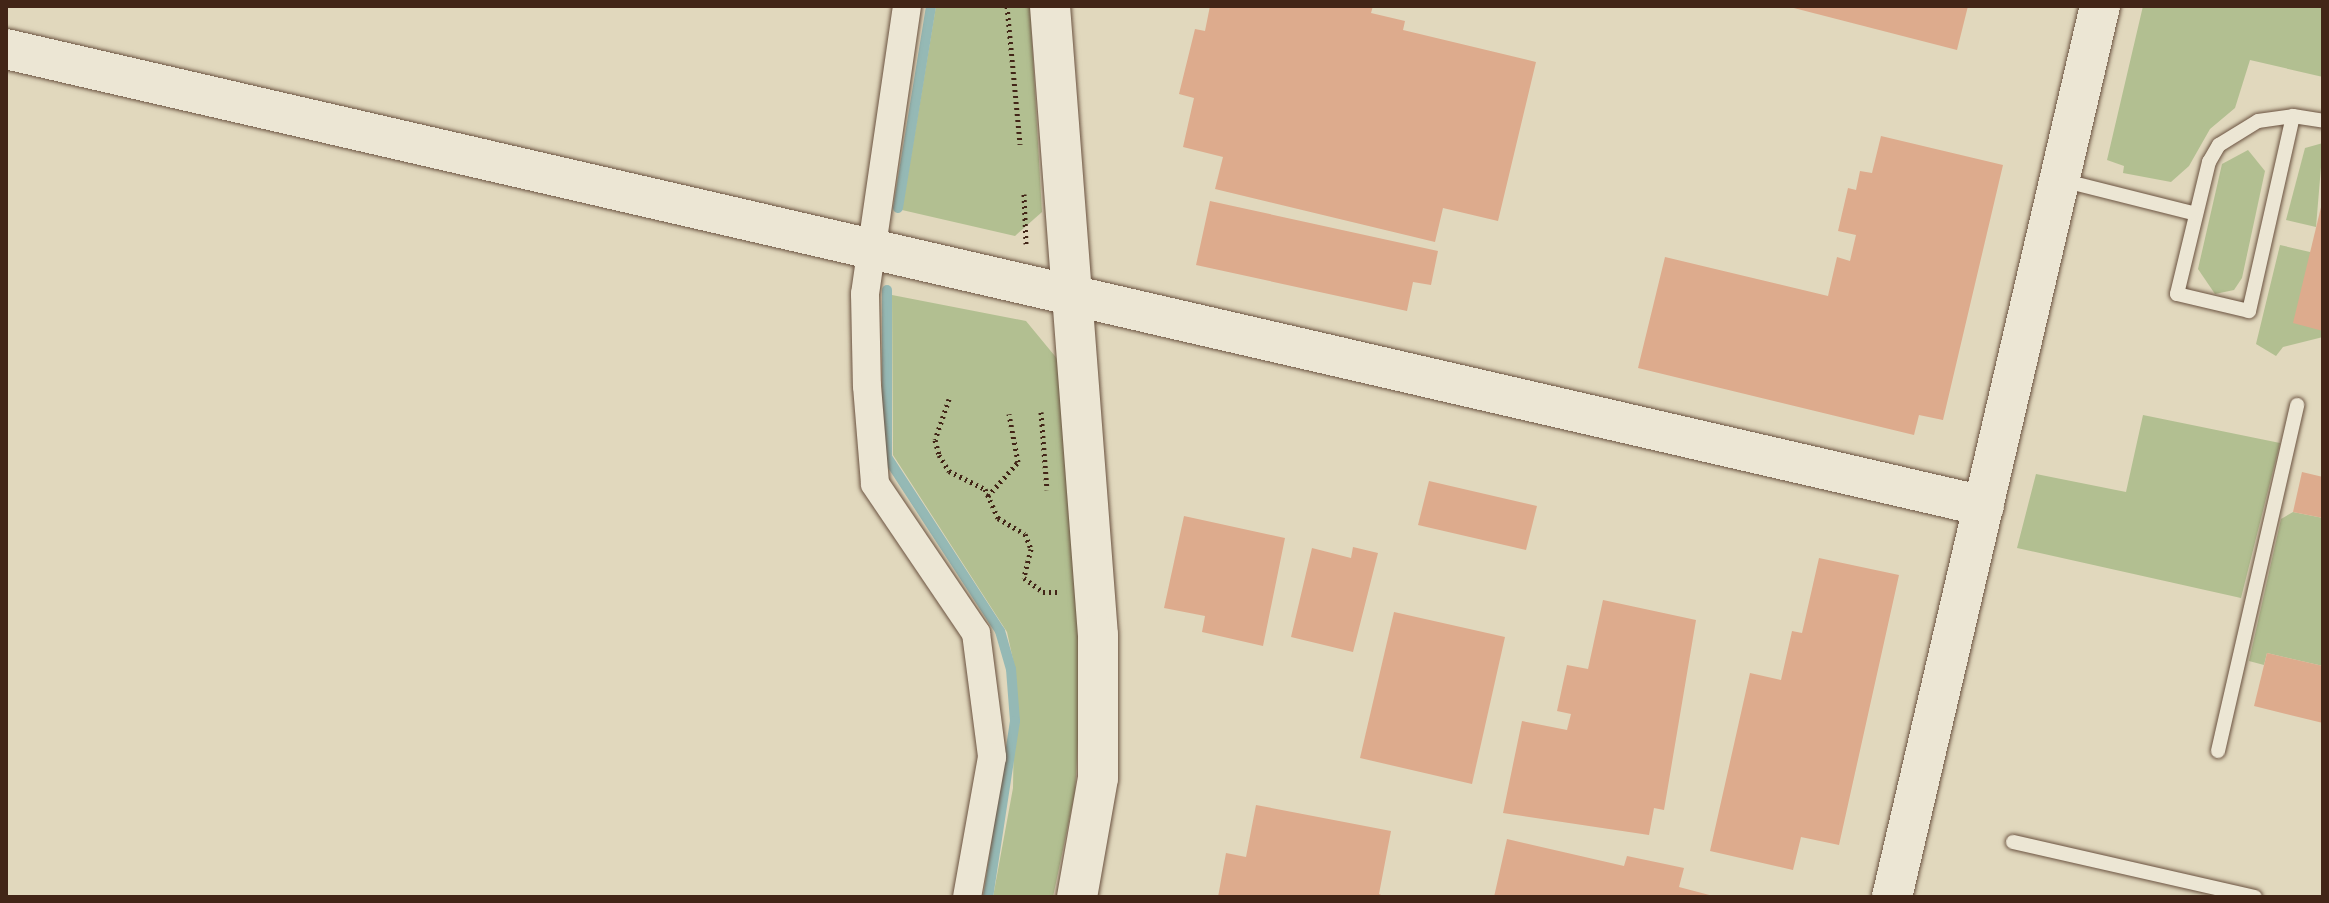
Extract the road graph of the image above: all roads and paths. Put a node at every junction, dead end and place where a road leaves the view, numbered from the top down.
1 (907, 6) edge
2 (1007, 6) edge
3 (1050, 6) edge
4 (2100, 6) edge
5 (6, 49) edge
6 (2293, 116) junction
7 (2323, 121) edge
8 (1021, 150) dead end
9 (1024, 180) dead end
10 (2060, 180) junction
11 (2196, 214) junction
12 (1026, 244) dead end
13 (872, 246) junction
14 (1072, 291) junction
15 (949, 399) dead end
16 (1040, 403) dead end
17 (2297, 405) dead end
18 (1009, 414) dead end
19 (988, 496) junction
20 (1984, 506) junction
21 (1050, 508) dead end
22 (1060, 578) dead end
23 (1062, 592) junction
24 (1064, 606) dead end
25 (2218, 751) dead end
26 (2013, 842) dead end
27 (967, 897) edge
28 (1077, 897) edge
29 (1892, 897) edge
30 (2255, 897) edge

1 - 13 street
2 - 8 path
3 - 14 street
4 - 10 street
5 - 13 street
6 - 7 lane
6 - 11 lane
6 - 11 lane
9 - 12 path
10 - 11 lane
10 - 20 street
13 - 14 street
13 - 27 street
14 - 20 street
14 - 28 street
15 - 19 path
16 - 21 path
17 - 25 lane
18 - 19 path
19 - 23 path
20 - 29 street
22 - 23 path
23 - 24 path
26 - 30 lane

